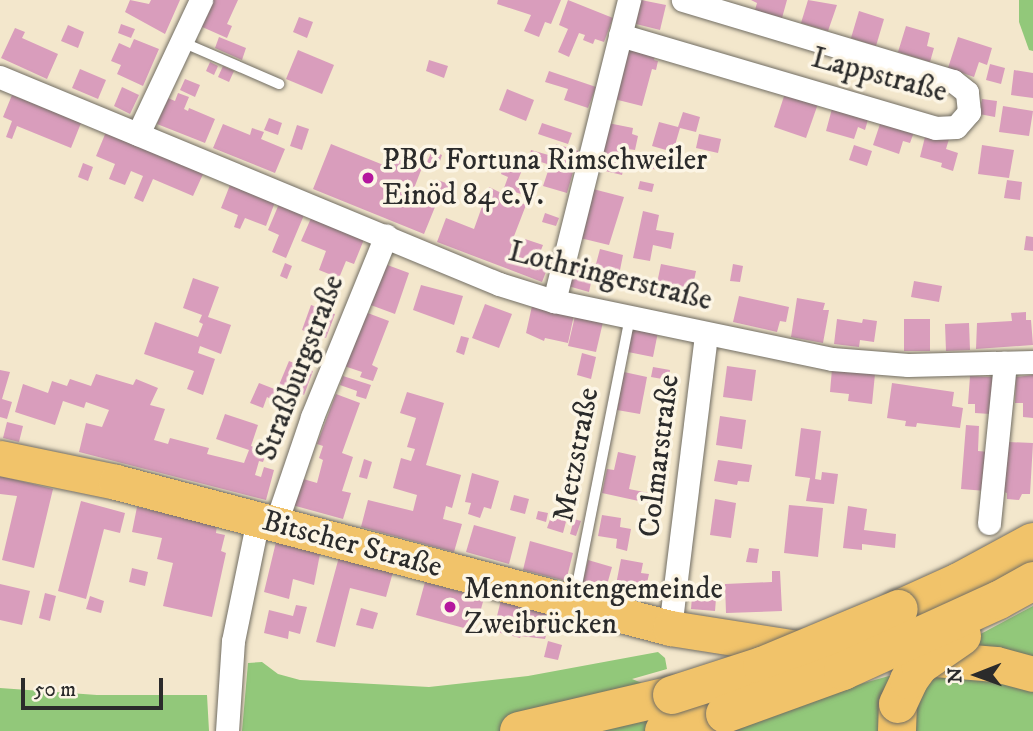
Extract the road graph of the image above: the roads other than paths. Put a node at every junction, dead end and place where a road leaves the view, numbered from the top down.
1 (201, 0) edge
2 (683, 0) edge
3 (626, 1) edge
4 (620, 35) junction
5 (182, 42) junction
6 (0, 77) edge
7 (279, 84) dead end
8 (138, 134) junction
9 (386, 236) junction
10 (554, 301) junction
11 (630, 317) junction
12 (706, 334) junction
13 (1033, 362) edge
14 (1006, 363) junction
15 (0, 458) edge
16 (267, 521) junction
17 (989, 523) dead end
18 (1033, 542) edge
19 (1033, 581) edge
20 (999, 600) junction
21 (573, 603) junction
22 (670, 628) junction
23 (1033, 660) edge
24 (996, 664) junction
25 (1033, 674) edge
26 (668, 713) edge
27 (898, 718) edge
28 (227, 731) edge
29 (519, 731) edge

1 - 5 street
2 - 4 street, Lappstraße
3 - 4 street
4 - 10 street
5 - 7 lane
5 - 8 street
6 - 8 street, Lothringerstraße
8 - 9 street, Lothringerstraße
9 - 10 street, Lothringerstraße
9 - 16 street, Straßburgstraße
10 - 11 street, Lothringerstraße
11 - 12 street, Lothringerstraße
11 - 21 lane, Metzstraße
12 - 14 street, Lothringerstraße
12 - 22 street, Colmarstraße
13 - 14 street, Lothringerstraße
14 - 17 street
15 - 16 main road, Bitscher Straße
16 - 21 main road, Bitscher Straße
16 - 28 street, Straßburgstraße
18 - 26 highway, bridge
19 - 20 highway, bridge
20 - 26 highway, bridge
20 - 27 highway, bridge
21 - 22 main road, Bitscher Straße
22 - 24 main road, Bitscher Straße
23 - 24 main road, Bitscher Straße
24 - 25 main road, Bitscher Straße
26 - 29 highway

